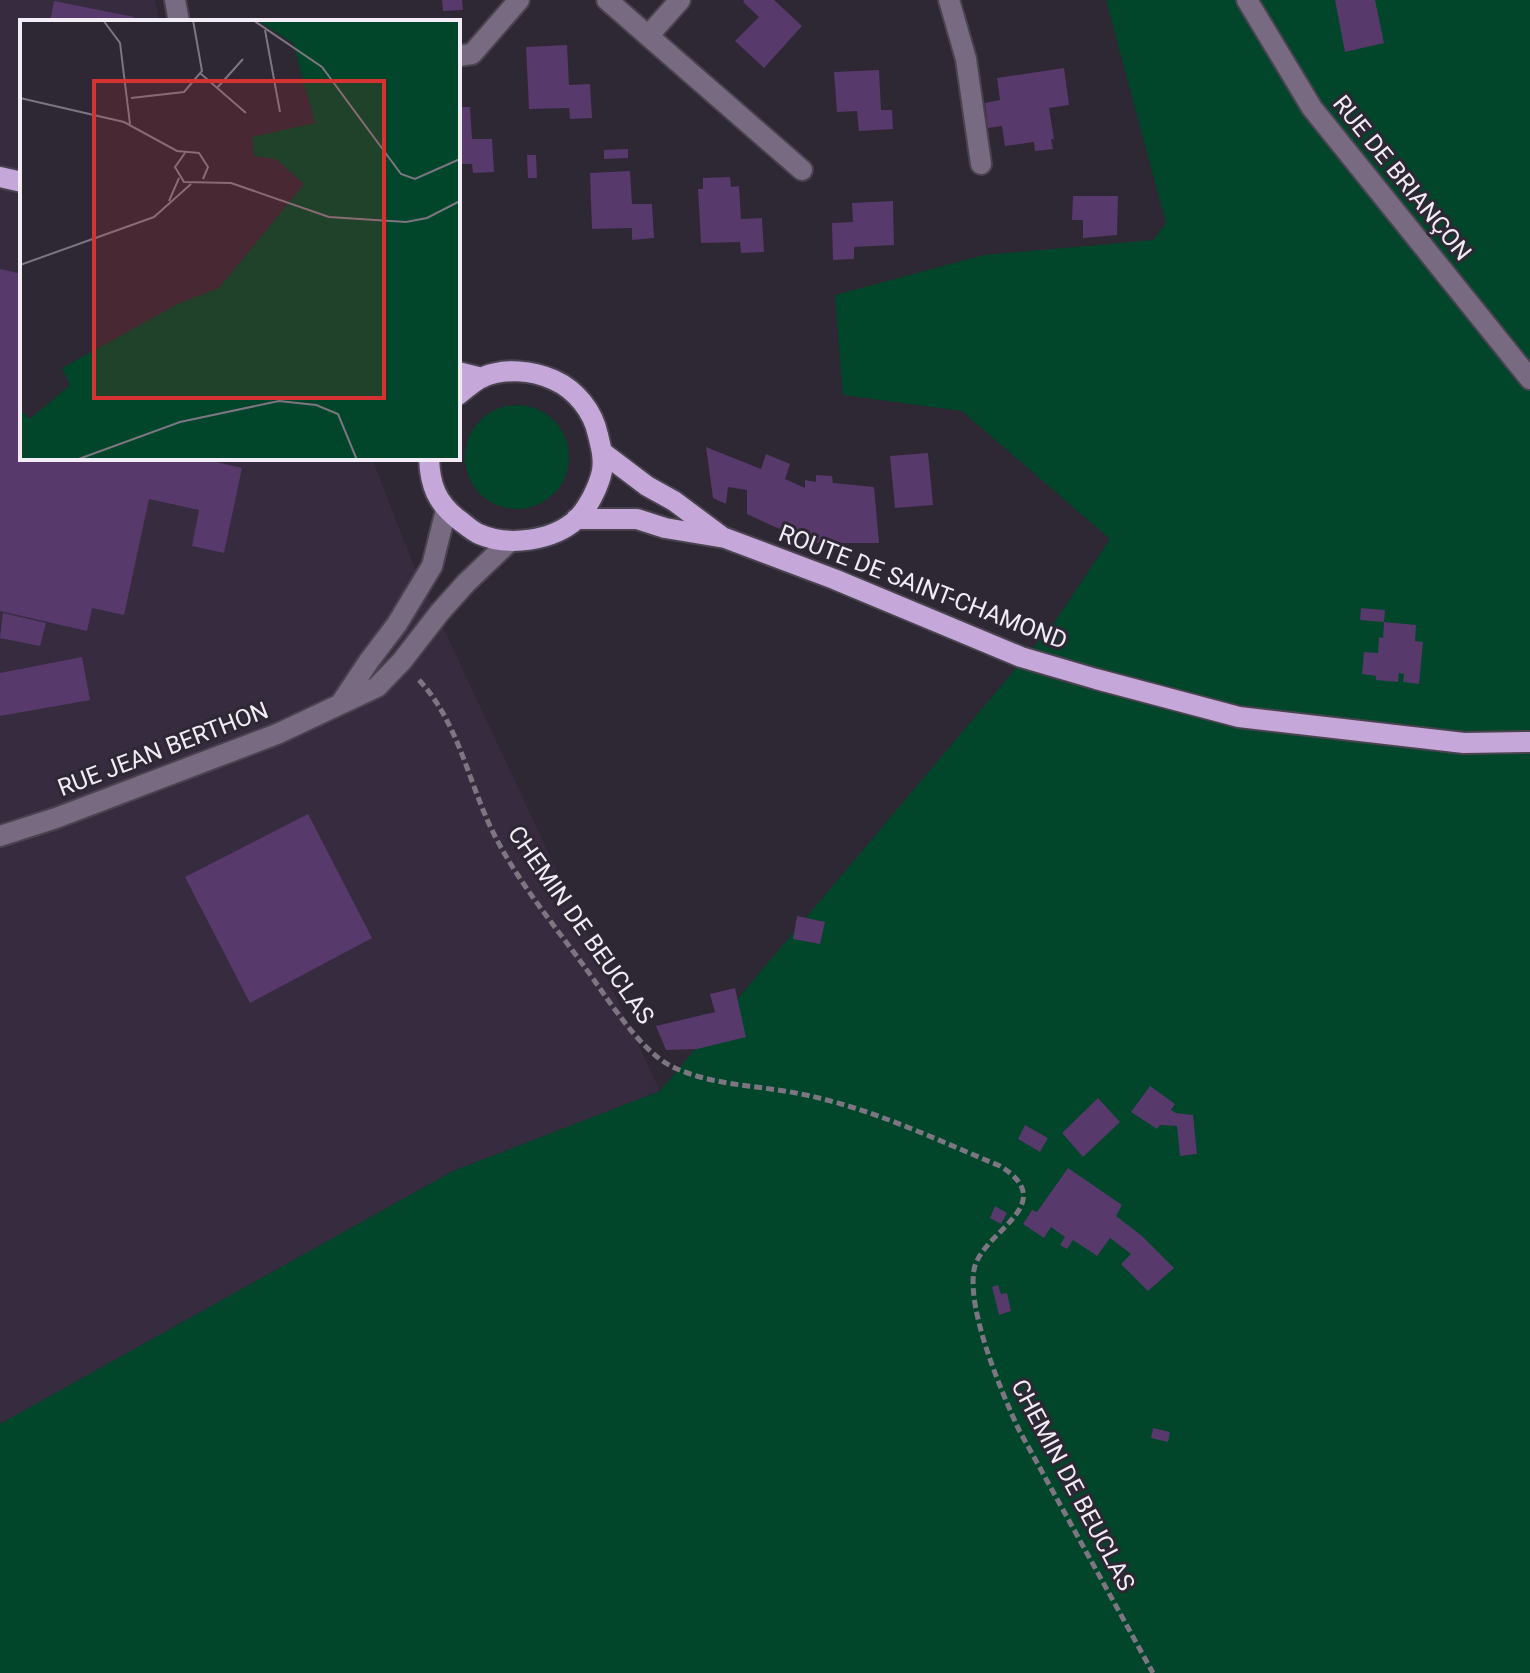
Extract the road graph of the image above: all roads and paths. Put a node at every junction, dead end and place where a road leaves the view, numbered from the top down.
1 (175, 0) edge
2 (519, 0) edge
3 (607, 0) edge
4 (680, 0) edge
5 (949, 0) edge
6 (1247, 0) edge
7 (179, 20) edge
8 (648, 36) junction
9 (460, 56) edge
10 (981, 164) dead end
11 (802, 170) dead end
12 (0, 177) edge
13 (20, 182) edge
14 (460, 372) edge
15 (482, 378) junction
16 (1530, 379) edge
17 (460, 394) edge
18 (602, 452) junction
19 (429, 460) edge
20 (446, 510) junction
21 (576, 519) junction
22 (725, 538) junction
23 (510, 541) junction
24 (402, 661) junction
25 (341, 703) junction
26 (1530, 742) edge
27 (0, 836) edge
28 (1153, 1673) edge

1 - 7 street
2 - 9 street
3 - 8 street
4 - 8 street
5 - 10 street
6 - 16 street, RUE DE BRIANÇON
8 - 11 street
12 - 13 main road
14 - 15 main road
15 - 17 main road
15 - 18 main road
18 - 21 main road
18 - 22 main road
19 - 20 main road
20 - 23 main road
20 - 25 street
21 - 22 main road
21 - 23 main road
22 - 26 main road, ROUTE DE SAINT-CHAMOND
23 - 24 street, RUE JEAN BERTHON
24 - 25 street, RUE JEAN BERTHON
24 - 28 path, CHEMIN DE BEUCLAS
25 - 27 street, RUE JEAN BERTHON

